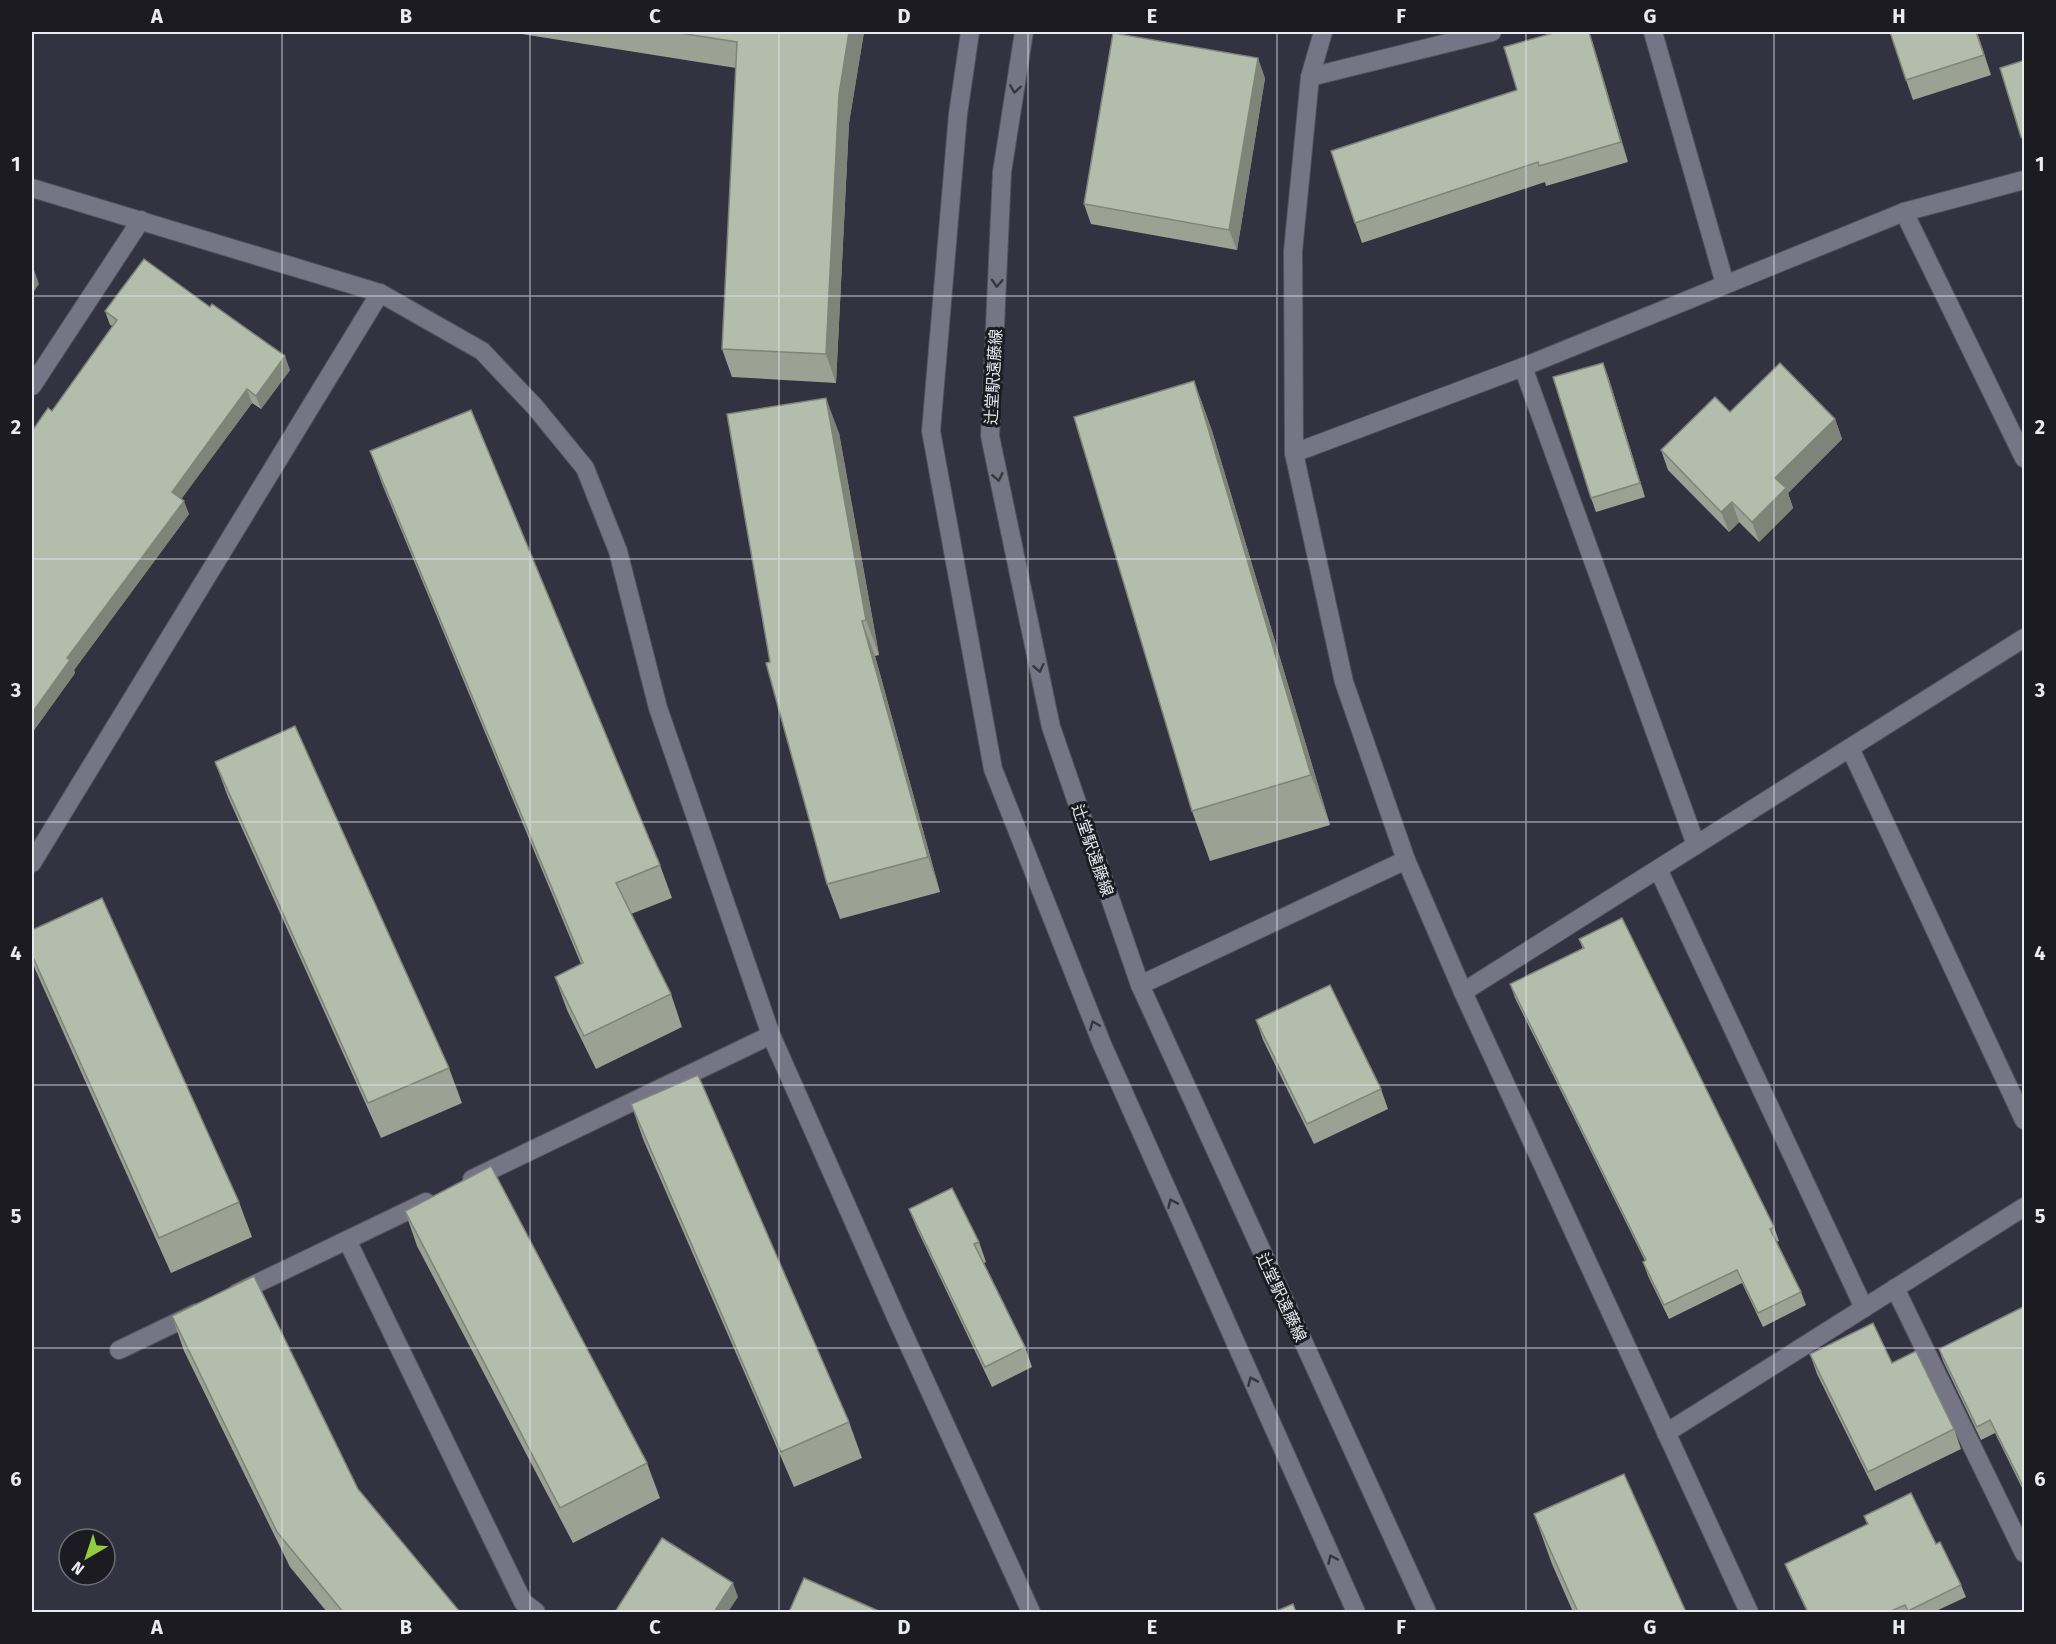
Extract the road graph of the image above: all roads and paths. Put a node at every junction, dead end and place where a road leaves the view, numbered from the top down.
1 (970, 32) edge
2 (1024, 32) edge
3 (1323, 32) edge
4 (1492, 32) edge
5 (1653, 32) edge
6 (1310, 77) junction
7 (2025, 180) edge
8 (32, 188) edge
9 (1904, 212) junction
10 (141, 220) junction
11 (1725, 284) junction
12 (380, 293) junction
13 (1523, 367) junction
14 (32, 386) edge
15 (1294, 453) junction
16 (2025, 458) edge
17 (2025, 638) edge
18 (1850, 748) junction
19 (1696, 845) junction
20 (1406, 860) junction
21 (32, 863) edge
22 (1658, 869) junction
23 (1140, 985) junction
24 (1464, 992) junction
25 (771, 1035) junction
26 (2025, 1120) edge
27 (2025, 1207) edge
28 (346, 1240) junction
29 (1895, 1288) junction
30 (1864, 1308) junction
31 (119, 1350) dead end
32 (1666, 1433) junction
33 (2025, 1553) edge
34 (536, 1612) edge
35 (1032, 1612) edge
36 (1356, 1612) edge
37 (1427, 1612) edge
38 (1749, 1612) edge

36 -> 1 street
2 -> 23 street, 辻堂駅遠藤線
3 - 6 street
4 - 6 street
5 - 11 street
6 - 15 street
7 - 9 street
8 - 10 street
9 - 11 street
9 - 16 street
10 - 12 street
10 - 14 street
11 - 13 street
12 - 21 street
12 - 25 street
13 - 15 street
13 - 19 street
15 - 20 street
17 - 18 street
18 - 19 street
18 - 26 street
19 - 22 street
20 - 23 street
20 - 24 street
22 - 24 street
22 - 30 street
23 - 37 street, 辻堂駅遠藤線
24 - 32 street
25 - 28 street
25 - 35 street
27 - 29 street
28 - 31 street
28 - 34 street
29 - 30 street
29 - 33 street
30 - 32 street
32 - 38 street

